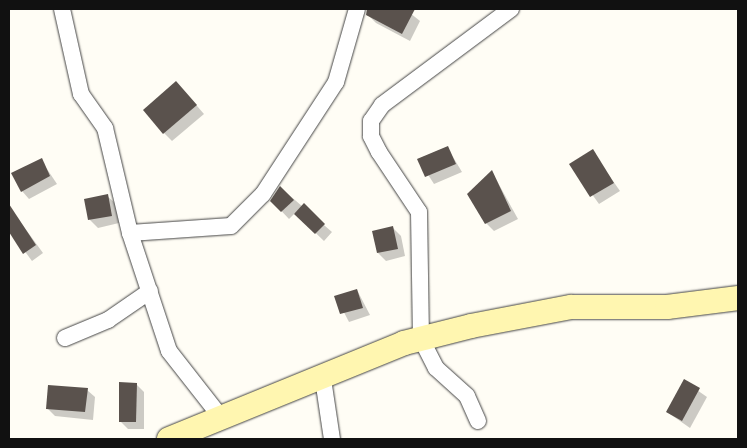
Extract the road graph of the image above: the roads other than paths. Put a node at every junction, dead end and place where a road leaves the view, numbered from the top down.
1 (62, 9) edge
2 (357, 9) edge
3 (511, 9) edge
4 (130, 233) junction
5 (150, 291) junction
6 (738, 298) edge
7 (65, 338) dead end
8 (421, 338) junction
9 (323, 379) junction
10 (220, 416) junction
11 (478, 421) dead end
12 (169, 439) edge
13 (332, 439) edge

1 - 4 street
2 - 4 street
3 - 8 street
4 - 5 street
5 - 7 street
5 - 10 street
6 - 8 main road
8 - 9 main road
8 - 11 street
9 - 10 main road
9 - 13 street
10 - 12 main road

